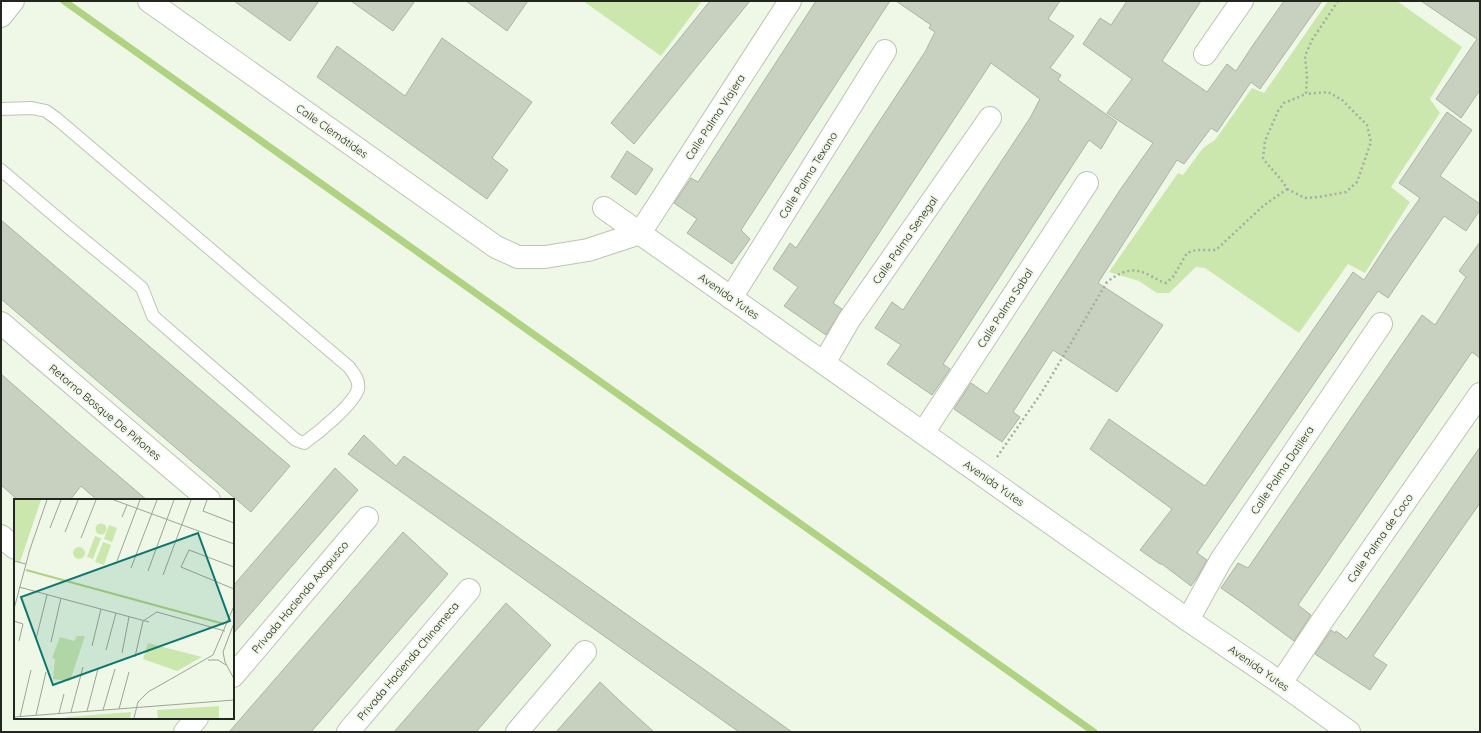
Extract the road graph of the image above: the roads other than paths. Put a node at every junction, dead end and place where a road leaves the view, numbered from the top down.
1 (149, 1) edge
2 (790, 1) edge
3 (1242, 1) edge
4 (885, 51) dead end
5 (1205, 54) dead end
6 (1, 109) edge
7 (990, 118) dead end
8 (1, 170) edge
9 (1087, 183) dead end
10 (604, 208) dead end
11 (640, 233) junction
12 (732, 298) junction
13 (1, 323) edge
14 (1381, 324) dead end
15 (824, 363) junction
16 (1480, 394) edge
17 (923, 433) junction
18 (208, 499) edge
19 (367, 518) dead end
20 (1, 536) edge
21 (14, 547) edge
22 (469, 590) dead end
23 (1188, 620) junction
24 (585, 652) dead end
25 (234, 675) edge
26 (1281, 683) junction
27 (196, 719) edge
28 (185, 732) edge
29 (348, 732) edge
30 (517, 732) edge
31 (1348, 732) edge

1 - 11 street, Calle Clemátides
2 - 11 street, Calle Palma Viajera
3 - 5 street
4 - 12 street, Calle Palma Texano
6 - 8 lane
7 - 15 street, Calle Palma Senegal
9 - 17 street, Calle Palma Sabal
10 - 11 street, Avenida Yutes
11 - 12 street, Avenida Yutes
12 - 15 street, Avenida Yutes
13 - 18 street, Retorno Bosque De Piñones
14 - 23 street, Calle Palma Datilera
15 - 17 street, Avenida Yutes
16 - 26 street, Calle Palma de Coco
17 - 23 street, Avenida Yutes
19 - 25 street, Privada Hacienda Axapusco
20 - 21 street
22 - 29 street, Privada Hacienda Chinameca
23 - 26 street, Avenida Yutes
24 - 30 street
26 - 31 street, Avenida Yutes
27 - 28 street

